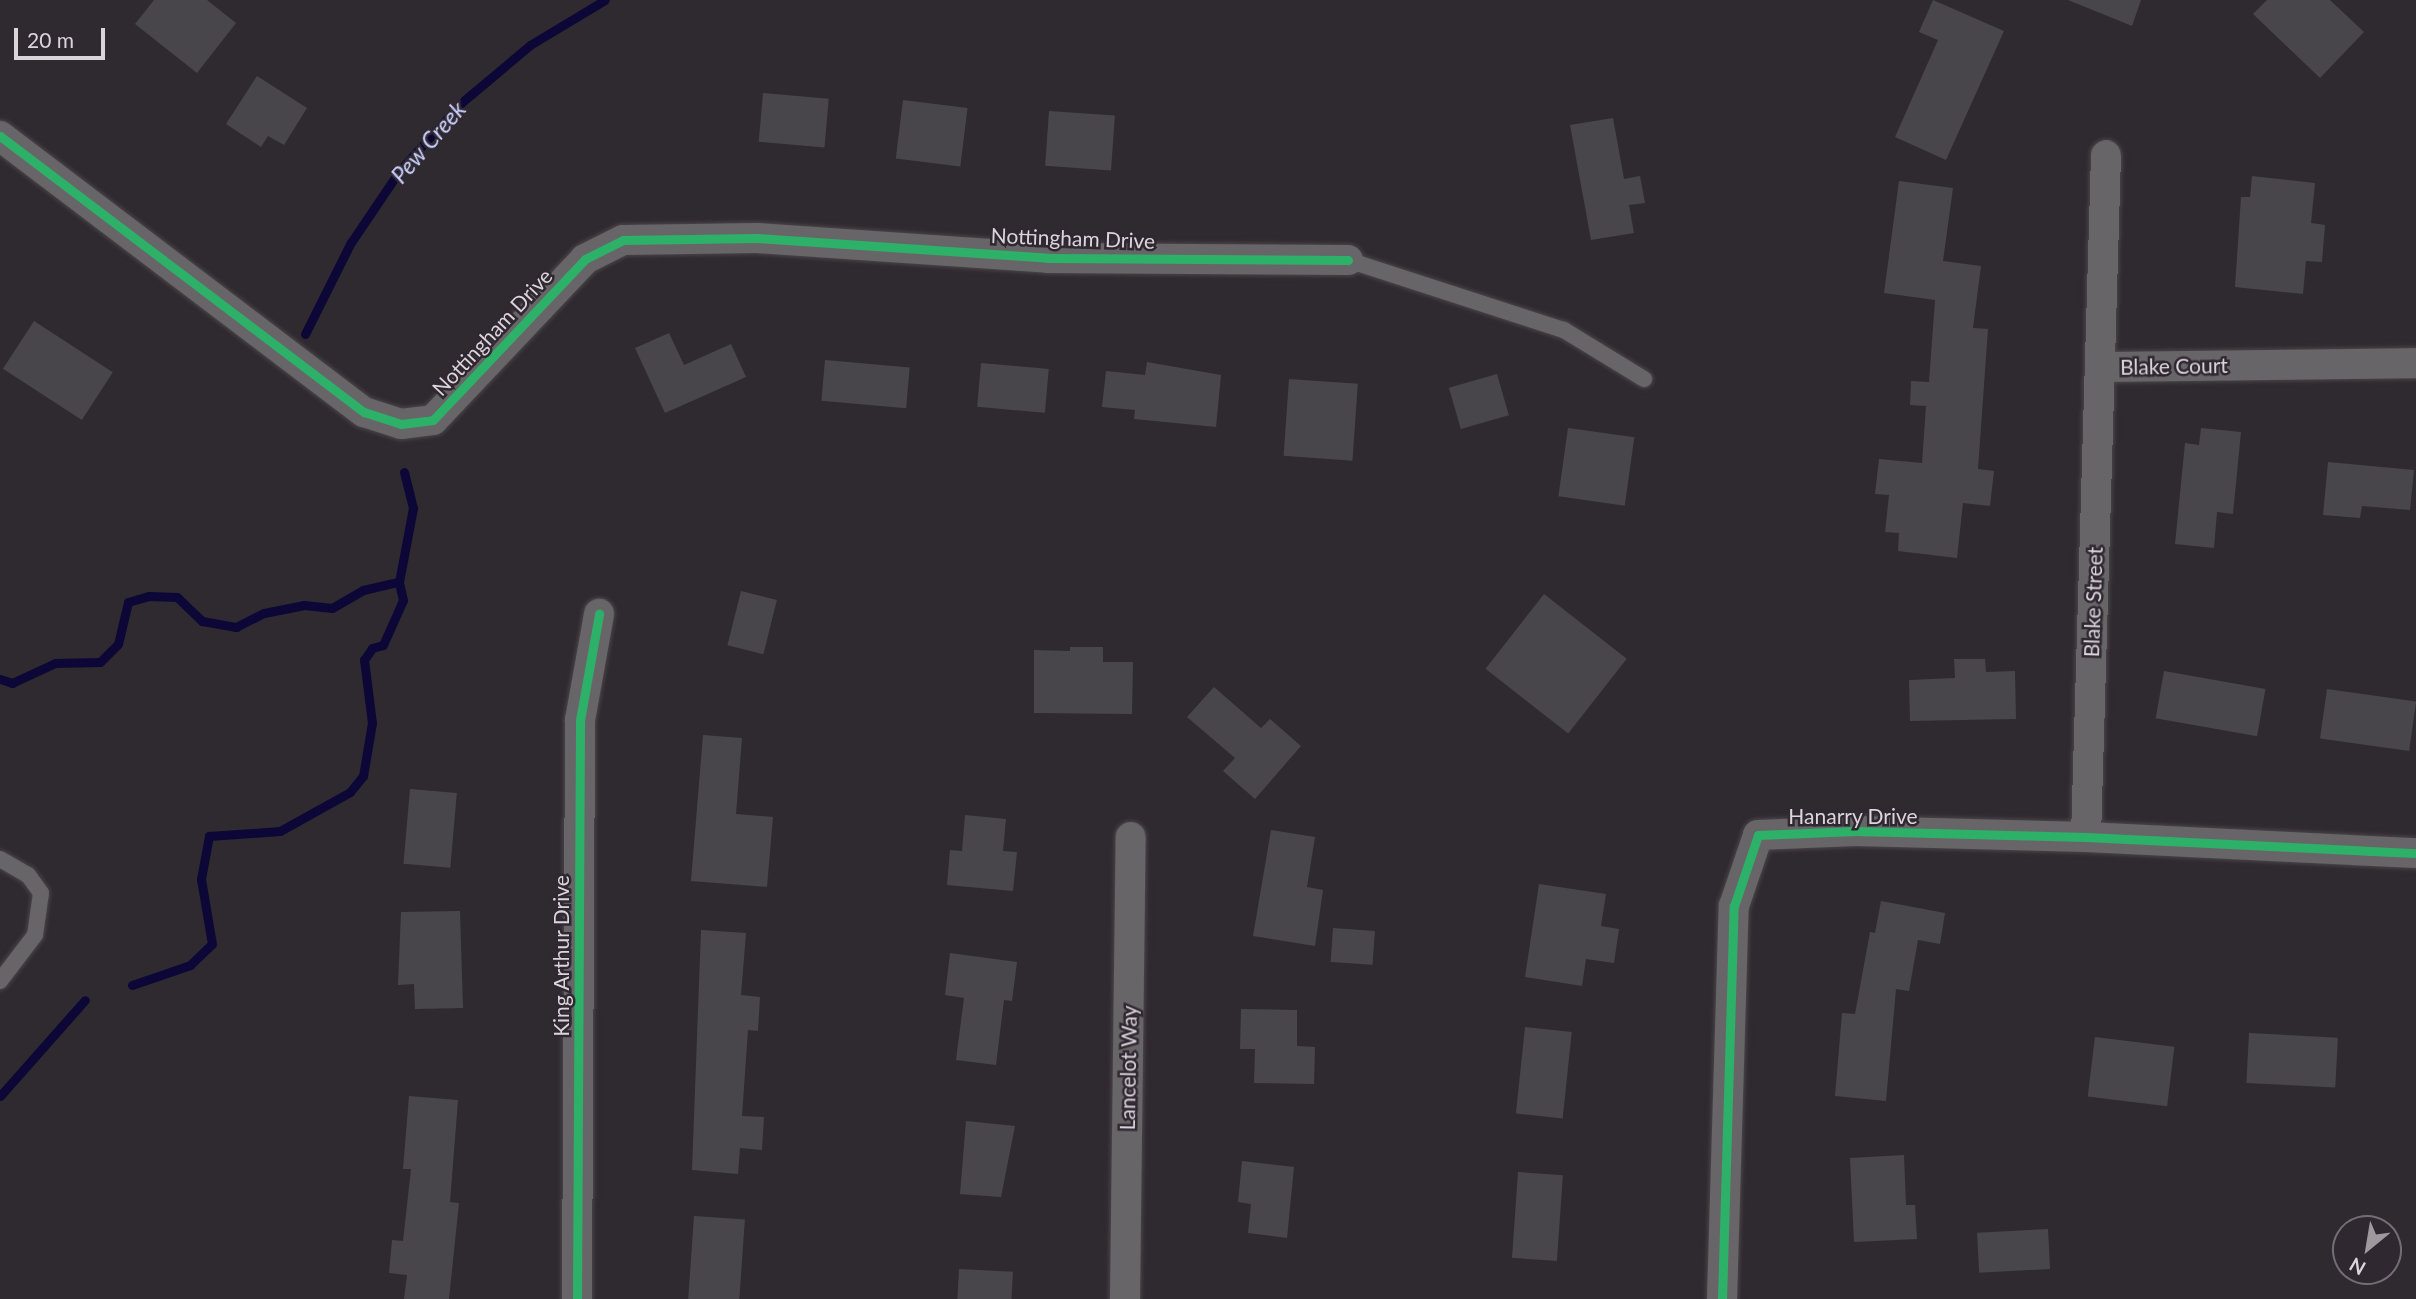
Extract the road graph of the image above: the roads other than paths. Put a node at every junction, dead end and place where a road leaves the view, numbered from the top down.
1 (0, 136) edge
2 (2106, 155) dead end
3 (1348, 260) joint
4 (2416, 363) edge
5 (2101, 367) junction
6 (1644, 379) dead end
7 (599, 614) dead end
8 (1131, 836) dead end
9 (2086, 837) junction
10 (2416, 853) edge
11 (0, 859) edge
12 (0, 981) edge
13 (577, 1299) edge
14 (1125, 1299) edge
15 (1722, 1299) edge

1 - 3 street, Nottingham Drive
2 - 5 street, Blake Court
3 - 6 lane
4 - 5 street, Blake Court
5 - 9 street, Blake Street
7 - 13 street, King Arthur Drive
8 - 14 street, Lancelot Way
9 - 10 street, Hanarry Drive
9 - 15 street, Hanarry Drive
11 - 12 lane

